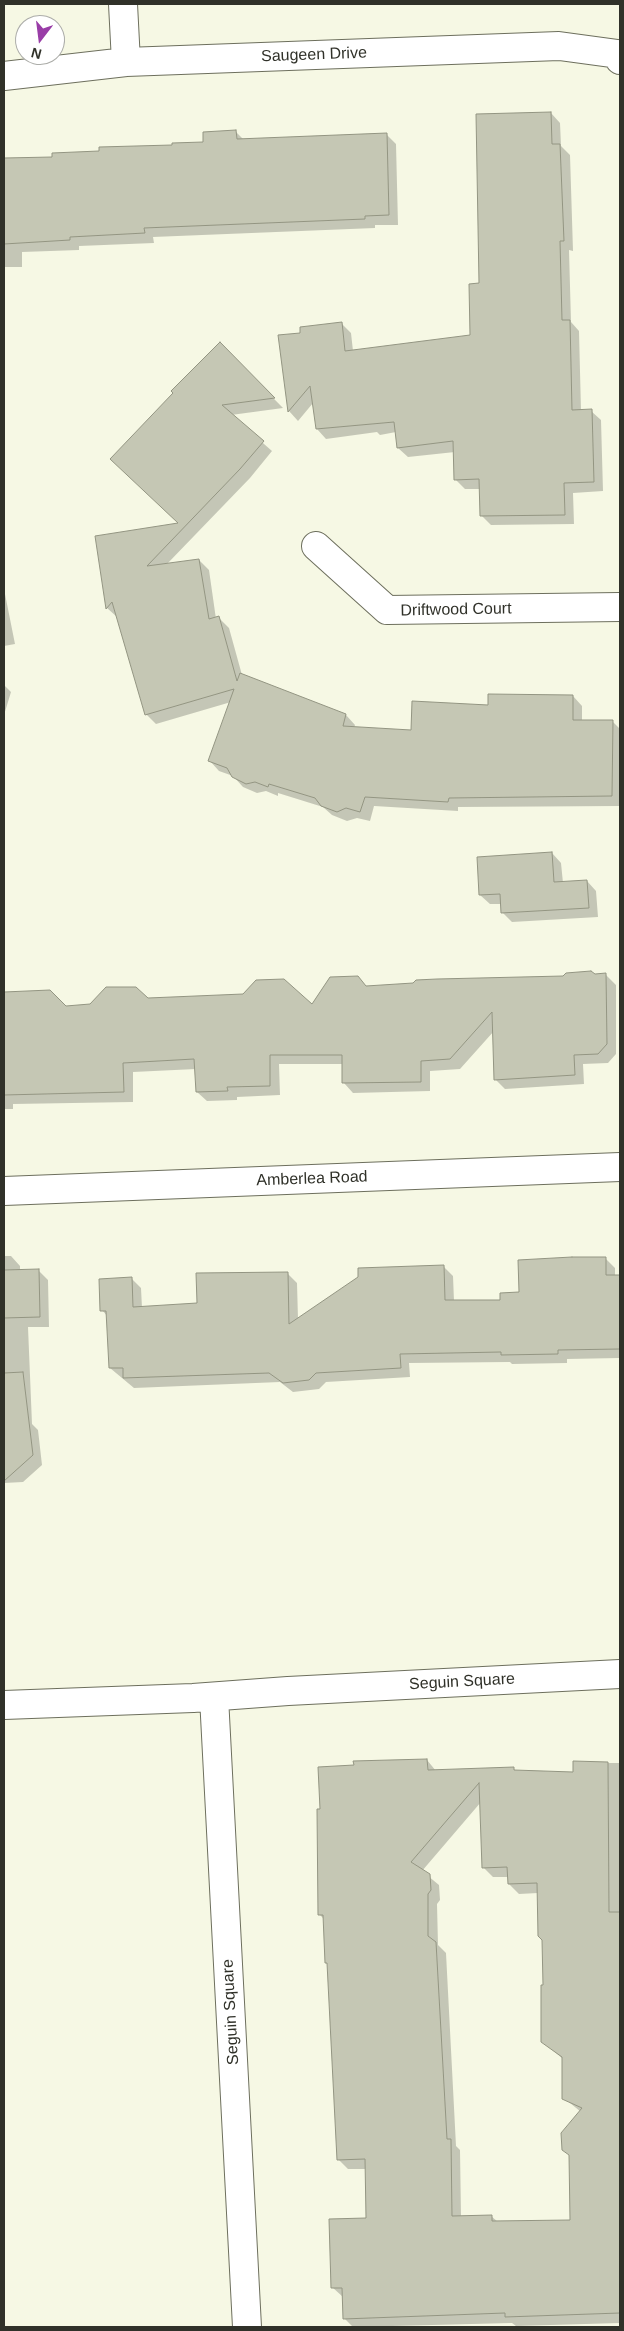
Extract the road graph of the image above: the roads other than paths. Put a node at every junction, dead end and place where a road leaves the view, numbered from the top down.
1 (123, 4) edge
2 (620, 60) edge
3 (126, 62) junction
4 (4, 76) edge
5 (316, 546) dead end
6 (620, 607) edge
7 (620, 1167) edge
8 (4, 1191) edge
9 (620, 1674) edge
10 (214, 1697) junction
11 (4, 1705) edge
12 (247, 2327) edge

1 - 3 street
2 - 3 street, Saugeen Drive
3 - 4 street, Saugeen Drive
5 - 6 street, Driftwood Court
7 - 8 street, Amberlea Road
9 - 10 street, Seguin Square
10 - 11 street, Seguin Square
10 - 12 street, Seguin Square

